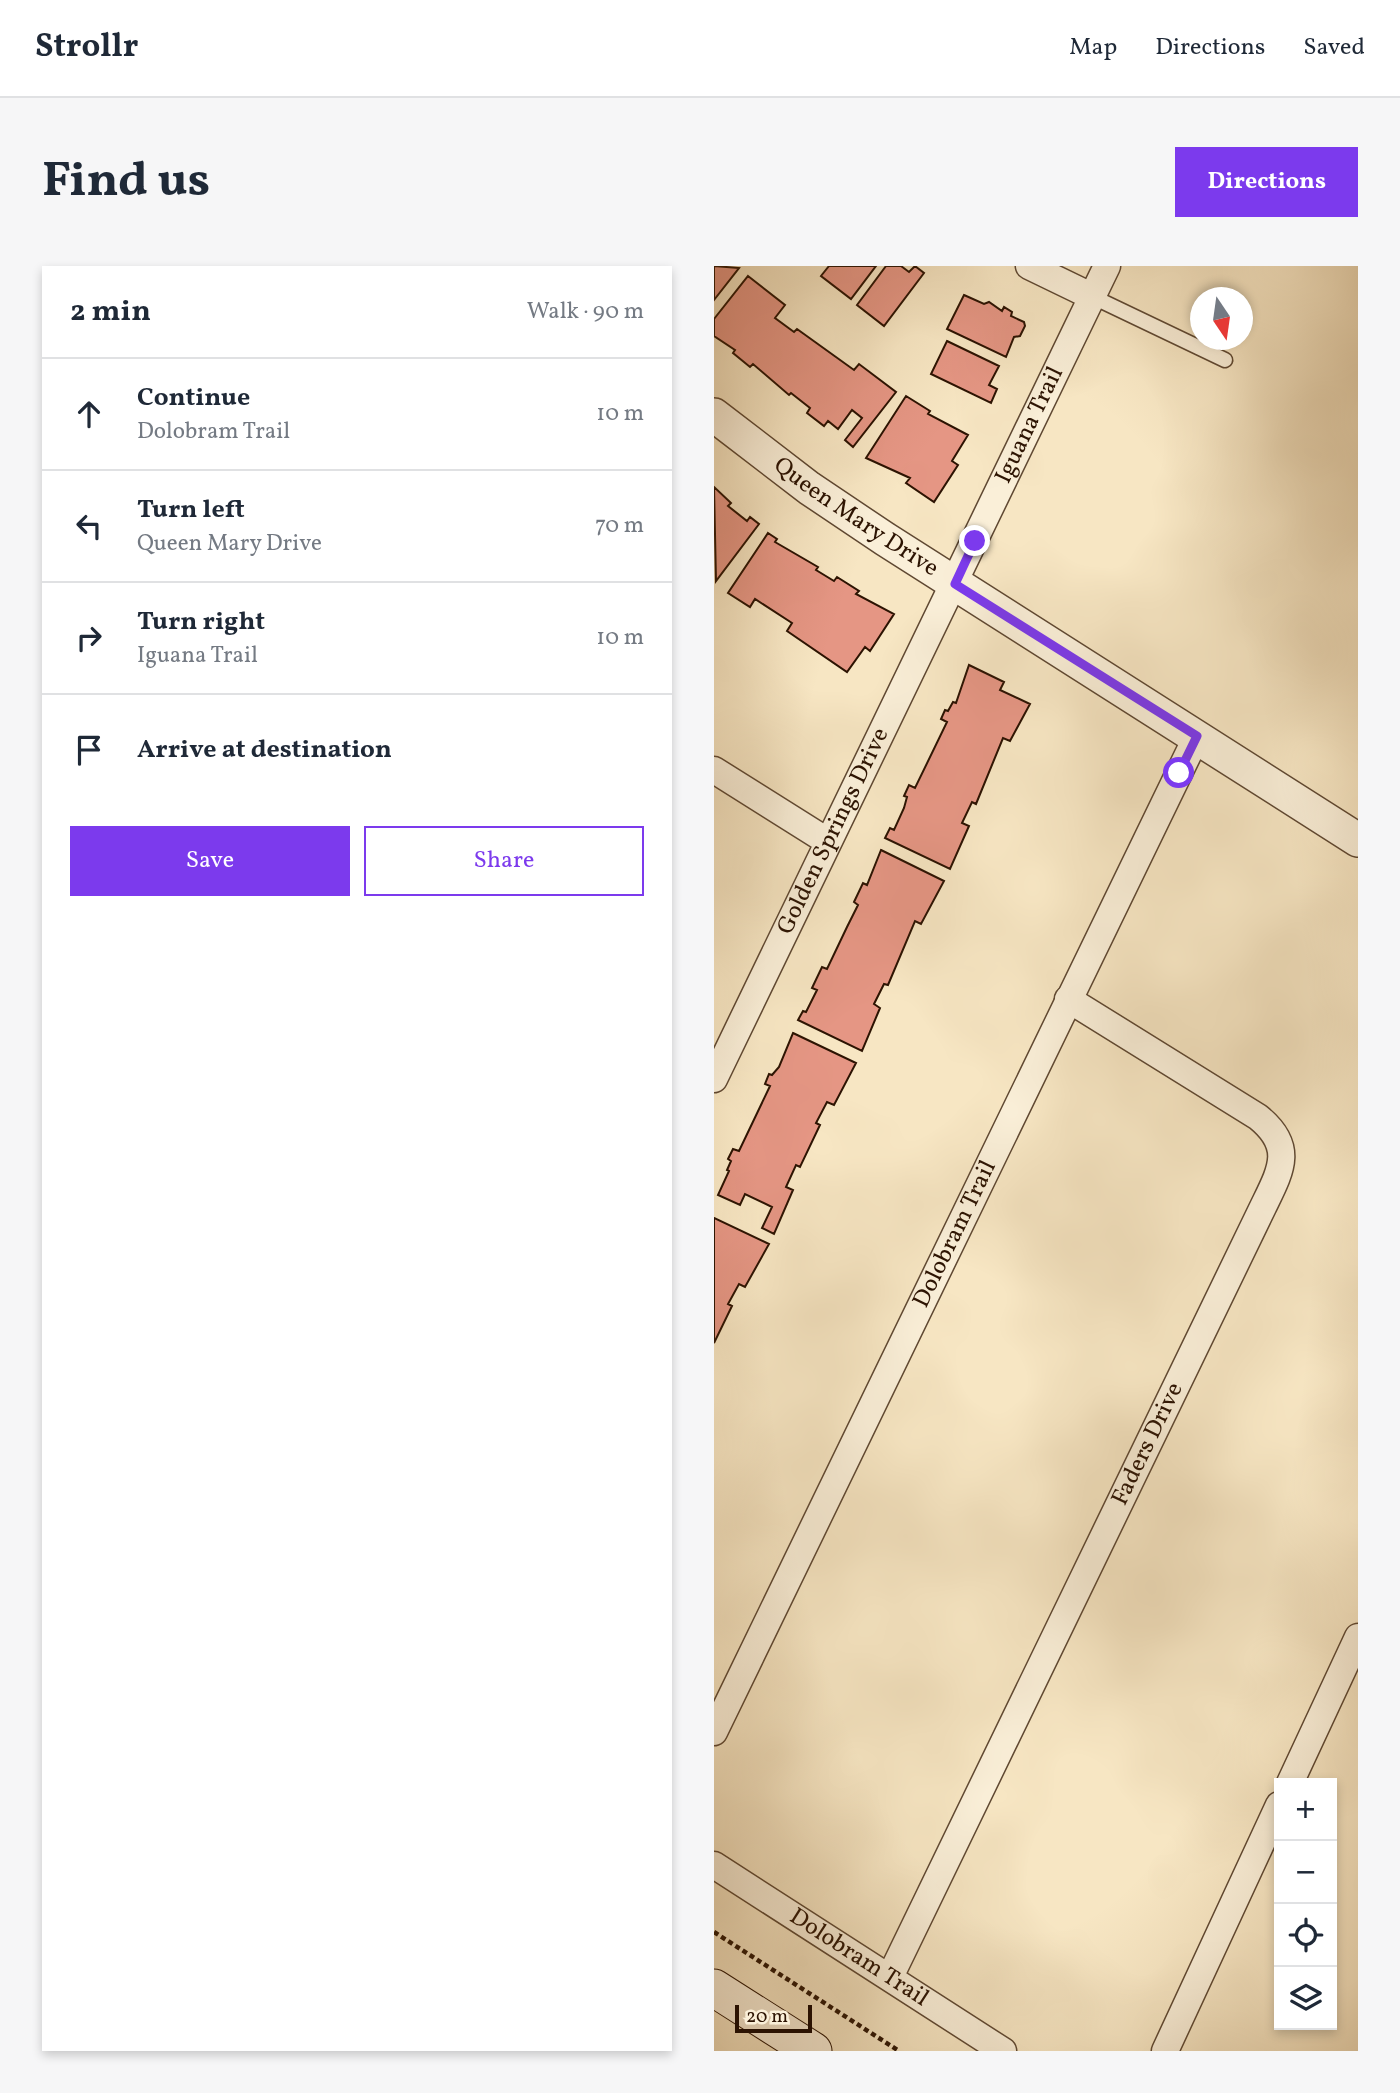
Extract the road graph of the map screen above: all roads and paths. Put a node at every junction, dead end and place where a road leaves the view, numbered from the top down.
1 (1029, 266) edge
2 (1107, 266) edge
3 (1091, 296) junction
4 (1225, 360) dead end
5 (714, 415) edge
6 (955, 584) junction
7 (1197, 736) junction
8 (714, 770) edge
9 (1358, 840) edge
10 (827, 841) junction
11 (1068, 999) junction
12 (714, 1079) edge
13 (1358, 1637) edge
14 (714, 1732) edge
15 (1292, 1778) edge
16 (1274, 1816) edge
17 (714, 1865) edge
18 (714, 1932) edge
19 (890, 1977) junction
20 (714, 1988) edge
21 (813, 2051) edge
22 (899, 2051) edge
23 (1003, 2051) edge
24 (1165, 2051) edge

1 - 3 street
2 - 3 street, Iguana Trail
3 - 4 lane
3 - 6 street, Iguana Trail
5 - 6 street, Queen Mary Drive
6 - 7 street, Queen Mary Drive
6 - 10 street, Golden Springs Drive
7 - 9 street, Queen Mary Drive
7 - 11 street, Dolobram Trail
8 - 10 street
10 - 12 street, Golden Springs Drive
11 - 14 street, Dolobram Trail
11 - 19 street, Faders Drive
13 - 15 street
16 - 24 street
17 - 19 street, Dolobram Trail
18 - 22 path
19 - 23 street, Dolobram Trail
20 - 21 main road

